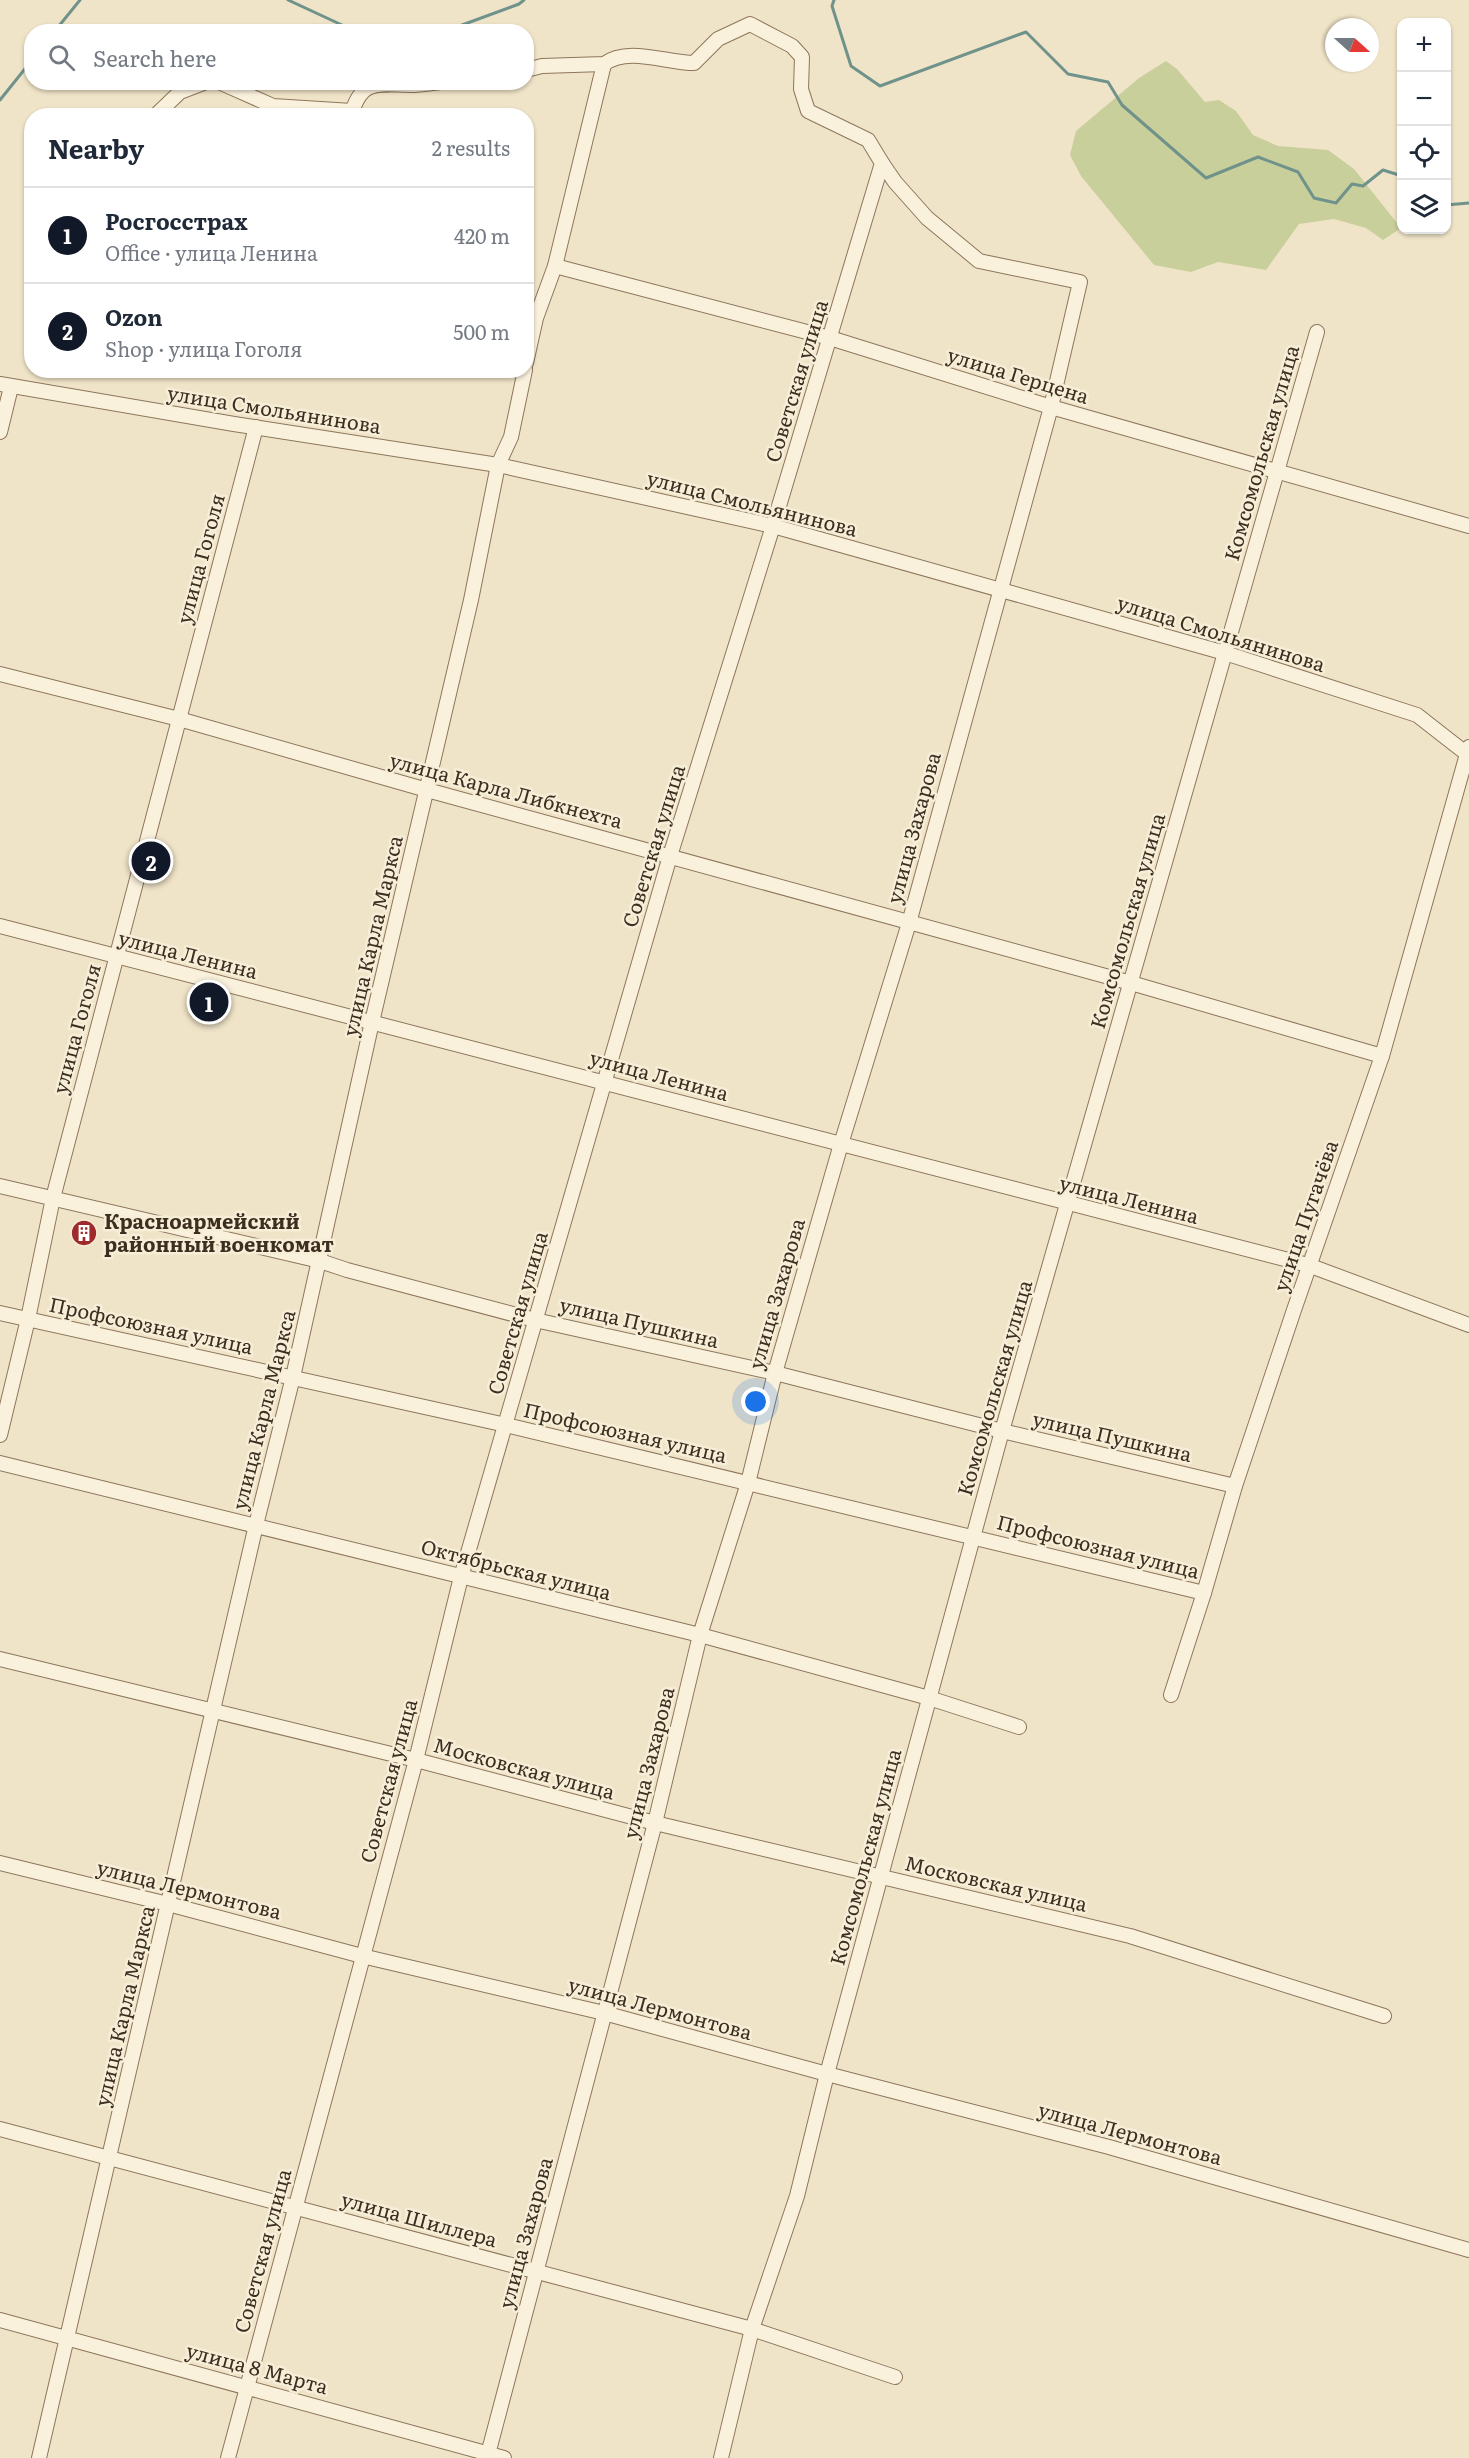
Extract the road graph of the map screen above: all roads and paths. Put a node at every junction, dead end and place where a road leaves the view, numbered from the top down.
1 (604, 64) junction
2 (534, 68) edge
3 (185, 90) edge
4 (237, 90) edge
5 (367, 90) edge
6 (163, 108) edge
7 (295, 108) edge
8 (353, 108) edge
9 (882, 163) junction
10 (555, 266) junction
11 (534, 311) edge
12 (1317, 332) dead end
13 (830, 338) junction
14 (523, 378) edge
15 (6, 386) edge
16 (1051, 407) junction
17 (256, 428) junction
18 (0, 432) edge
19 (498, 465) junction
20 (1276, 472) junction
21 (773, 526) junction
22 (1469, 526) edge
23 (999, 590) junction
24 (1225, 653) junction
25 (0, 674) edge
26 (179, 719) junction
27 (1468, 751) edge
28 (427, 790) junction
29 (670, 856) junction
30 (909, 923) junction
31 (0, 926) edge
32 (117, 957) junction
33 (1131, 983) junction
34 (372, 1022) junction
35 (1382, 1056) junction
36 (604, 1082) junction
37 (841, 1144) junction
38 (0, 1186) edge
39 (53, 1198) junction
40 (1066, 1204) junction
41 (320, 1261) junction
42 (1308, 1265) junction
43 (0, 1313) edge
44 (28, 1319) junction
45 (535, 1320) junction
46 (1469, 1325) edge
47 (775, 1373) junction
48 (293, 1377) junction
49 (506, 1425) junction
50 (1002, 1431) junction
51 (0, 1435) edge
52 (0, 1463) edge
53 (748, 1483) junction
54 (1235, 1486) junction
55 (256, 1525) junction
56 (974, 1536) junction
57 (461, 1576) junction
58 (1204, 1593) junction
59 (700, 1635) junction
60 (0, 1659) edge
61 (1171, 1695) dead end
62 (929, 1698) junction
63 (213, 1711) junction
64 (1019, 1727) dead end
65 (416, 1760) junction
66 (655, 1823) junction
67 (0, 1863) edge
68 (881, 1877) junction
69 (168, 1904) junction
70 (362, 1956) junction
71 (604, 2013) junction
72 (1384, 2016) dead end
73 (827, 2074) junction
74 (0, 2128) edge
75 (110, 2158) junction
76 (294, 2208) junction
77 (1469, 2250) edge
78 (536, 2271) junction
79 (0, 2320) edge
80 (752, 2329) junction
81 (67, 2337) junction
82 (895, 2377) dead end
83 (246, 2387) junction
84 (487, 2456) edge
85 (39, 2458) edge
86 (228, 2458) edge
87 (504, 2458) edge
88 (721, 2458) edge

1 - 2 street
1 - 9 street
1 - 10 street
3 - 6 street
4 - 7 street
5 - 8 street
9 - 13 street, Советская улица
9 - 16 street, улица Захарова
10 - 11 street
10 - 13 street, улица Герцена
12 - 20 street, Комсомольская улица
13 - 16 street, улица Герцена
13 - 21 street, Советская улица
14 - 19 street, улица Карла Маркса
15 - 17 street, улица Смольянинова
15 - 18 street
16 - 20 street, улица Герцена
16 - 23 street, улица Захарова
17 - 19 street, улица Смольянинова
17 - 26 street, улица Гоголя
19 - 21 street, улица Смольянинова
19 - 28 street, улица Карла Маркса
20 - 22 street, улица Герцена
20 - 24 street, Комсомольская улица
21 - 23 street, улица Смольянинова
21 - 29 street, Советская улица
23 - 24 street, улица Смольянинова
23 - 30 street, улица Захарова
24 - 27 street, улица Смольянинова
24 - 33 street, Комсомольская улица
25 - 26 street, улица Карла Либкнехта
26 - 28 street, улица Карла Либкнехта
26 - 32 street, улица Гоголя
27 - 35 street, улица Пугачёва
28 - 29 street, улица Карла Либкнехта
28 - 34 street, улица Карла Маркса
29 - 30 street, улица Карла Либкнехта
29 - 36 street, Советская улица
30 - 33 street, улица Карла Либкнехта
30 - 37 street, улица Захарова
31 - 32 street, улица Ленина
32 - 34 street, улица Ленина
32 - 39 street, улица Гоголя
33 - 35 street, улица Карла Либкнехта
33 - 40 street, Комсомольская улица
34 - 36 street, улица Ленина
34 - 41 street, улица Карла Маркса
35 - 42 street, улица Пугачёва
36 - 37 street, улица Ленина
36 - 45 street, Советская улица
37 - 40 street, улица Ленина
37 - 47 street, улица Захарова
38 - 39 street, улица Пушкина
39 - 41 street, улица Пушкина
39 - 44 street, улица Гоголя
40 - 42 street, улица Ленина
40 - 50 street, Комсомольская улица
41 - 45 street, улица Пушкина
41 - 48 street, улица Карла Маркса
42 - 46 street, улица Ленина
42 - 54 street, улица Пугачёва
43 - 44 street, Профсоюзная улица
44 - 48 street, Профсоюзная улица
44 - 51 street, улица Гоголя
45 - 47 street, улица Пушкина
45 - 49 street, Советская улица
47 - 50 street, улица Пушкина
47 - 53 street, улица Захарова
48 - 49 street, Профсоюзная улица
48 - 55 street, улица Карла Маркса
49 - 53 street, Профсоюзная улица
49 - 57 street, Советская улица
50 - 54 street, улица Пушкина
50 - 56 street, Комсомольская улица
52 - 55 street, Октябрьская улица
53 - 56 street, Профсоюзная улица
53 - 59 street, улица Захарова
54 - 58 street, улица Пугачёва
55 - 57 street, Октябрьская улица
55 - 63 street, улица Карла Маркса
56 - 58 street, Профсоюзная улица
56 - 62 street, Комсомольская улица
57 - 59 street, Октябрьская улица
57 - 65 street, Советская улица
58 - 61 street, улица Пугачёва
59 - 62 street, Октябрьская улица
59 - 66 street, улица Захарова
60 - 63 street, Московская улица
62 - 64 street, Октябрьская улица
62 - 68 street, Комсомольская улица
63 - 65 street, Московская улица
63 - 69 street, улица Карла Маркса
65 - 66 street, Московская улица
65 - 70 street, Советская улица
66 - 68 street, Московская улица
66 - 71 street, улица Захарова
67 - 69 street, улица Лермонтова
68 - 72 street, Московская улица
68 - 73 street, Комсомольская улица
69 - 70 street, улица Лермонтова
69 - 75 street, улица Карла Маркса
70 - 71 street, улица Лермонтова
70 - 76 street, Советская улица
71 - 73 street, улица Лермонтова
71 - 78 street, улица Захарова
73 - 77 street, улица Лермонтова
73 - 80 street, Комсомольская улица
74 - 75 street, улица Шиллера
75 - 76 street, улица Шиллера
75 - 81 street, улица Карла Маркса
76 - 78 street, улица Шиллера
76 - 83 street, Советская улица
78 - 80 street, улица Шиллера
78 - 84 street, улица Захарова
79 - 81 street, улица 8 Марта
80 - 82 street, улица Шиллера
80 - 88 street, Комсомольская улица
81 - 83 street, улица 8 Марта
81 - 85 street, улица Карла Маркса
83 - 84 street, улица 8 Марта
83 - 86 street, Советская улица
84 - 87 street, улица 8 Марта

